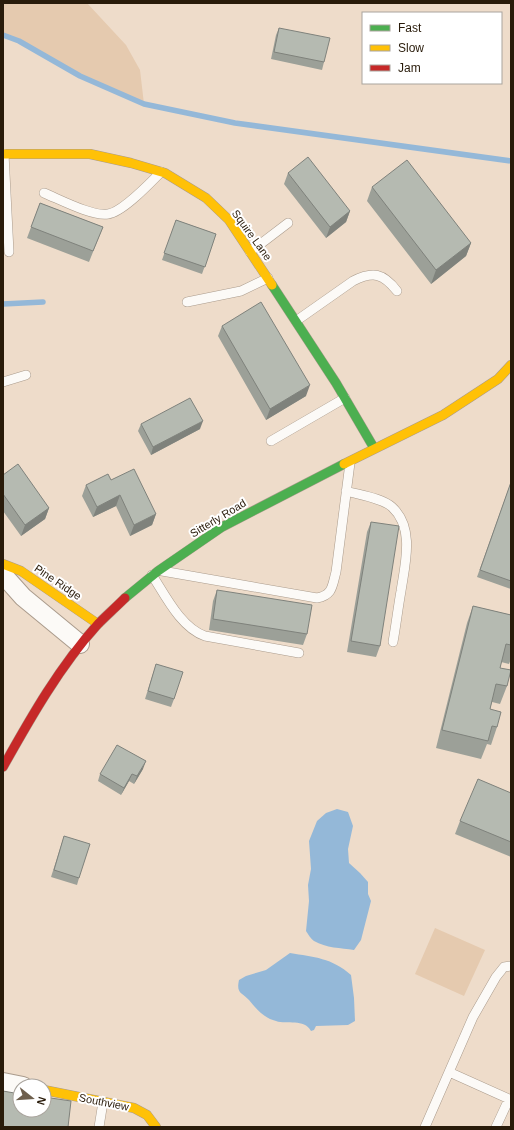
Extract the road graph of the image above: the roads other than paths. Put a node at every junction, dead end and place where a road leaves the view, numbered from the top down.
1 (3, 154) edge
2 (161, 172) junction
3 (44, 193) dead end
4 (288, 223) dead end
5 (10, 252) dead end
6 (250, 252) junction
7 (268, 278) junction
8 (397, 291) dead end
9 (187, 302) dead end
10 (296, 321) junction
11 (511, 365) edge
12 (26, 375) dead end
13 (3, 382) edge
14 (345, 398) junction
15 (271, 441) dead end
16 (374, 448) junction
17 (350, 461) junction
18 (346, 491) junction
19 (3, 564) edge
20 (3, 571) edge
21 (155, 573) junction
22 (98, 624) junction
23 (393, 642) dead end
24 (80, 644) junction
25 (298, 653) dead end
26 (3, 768) edge
27 (511, 966) edge
28 (449, 1072) junction
29 (52, 1092) edge
30 (510, 1100) edge
31 (103, 1102) junction
32 (99, 1127) edge
33 (156, 1127) edge
34 (425, 1127) edge
35 (496, 1127) edge

1 - 2 street, Squire Lane
1 - 5 lane
2 - 3 lane
2 - 6 street, Squire Lane
4 - 6 lane
6 - 7 street, Squire Lane
7 - 9 lane
7 - 10 street, Squire Lane
8 - 10 lane
10 - 14 street, Squire Lane
11 - 16 street, Sitterly Road
12 - 13 lane
14 - 15 lane
14 - 16 street, Squire Lane
16 - 17 street, Sitterly Road
17 - 18 lane
17 - 21 street, Sitterly Road
18 - 21 lane
18 - 23 lane
19 - 22 street, Pine Ridge
20 - 24 street
21 - 22 street, Sitterly Road
21 - 25 lane
22 - 24 street, Sitterly Road
24 - 26 street, Sitterly Road
27 - 28 lane
28 - 30 lane
28 - 34 lane
29 - 31 street, Southview
30 - 35 lane
31 - 32 lane
31 - 33 street, Southview

